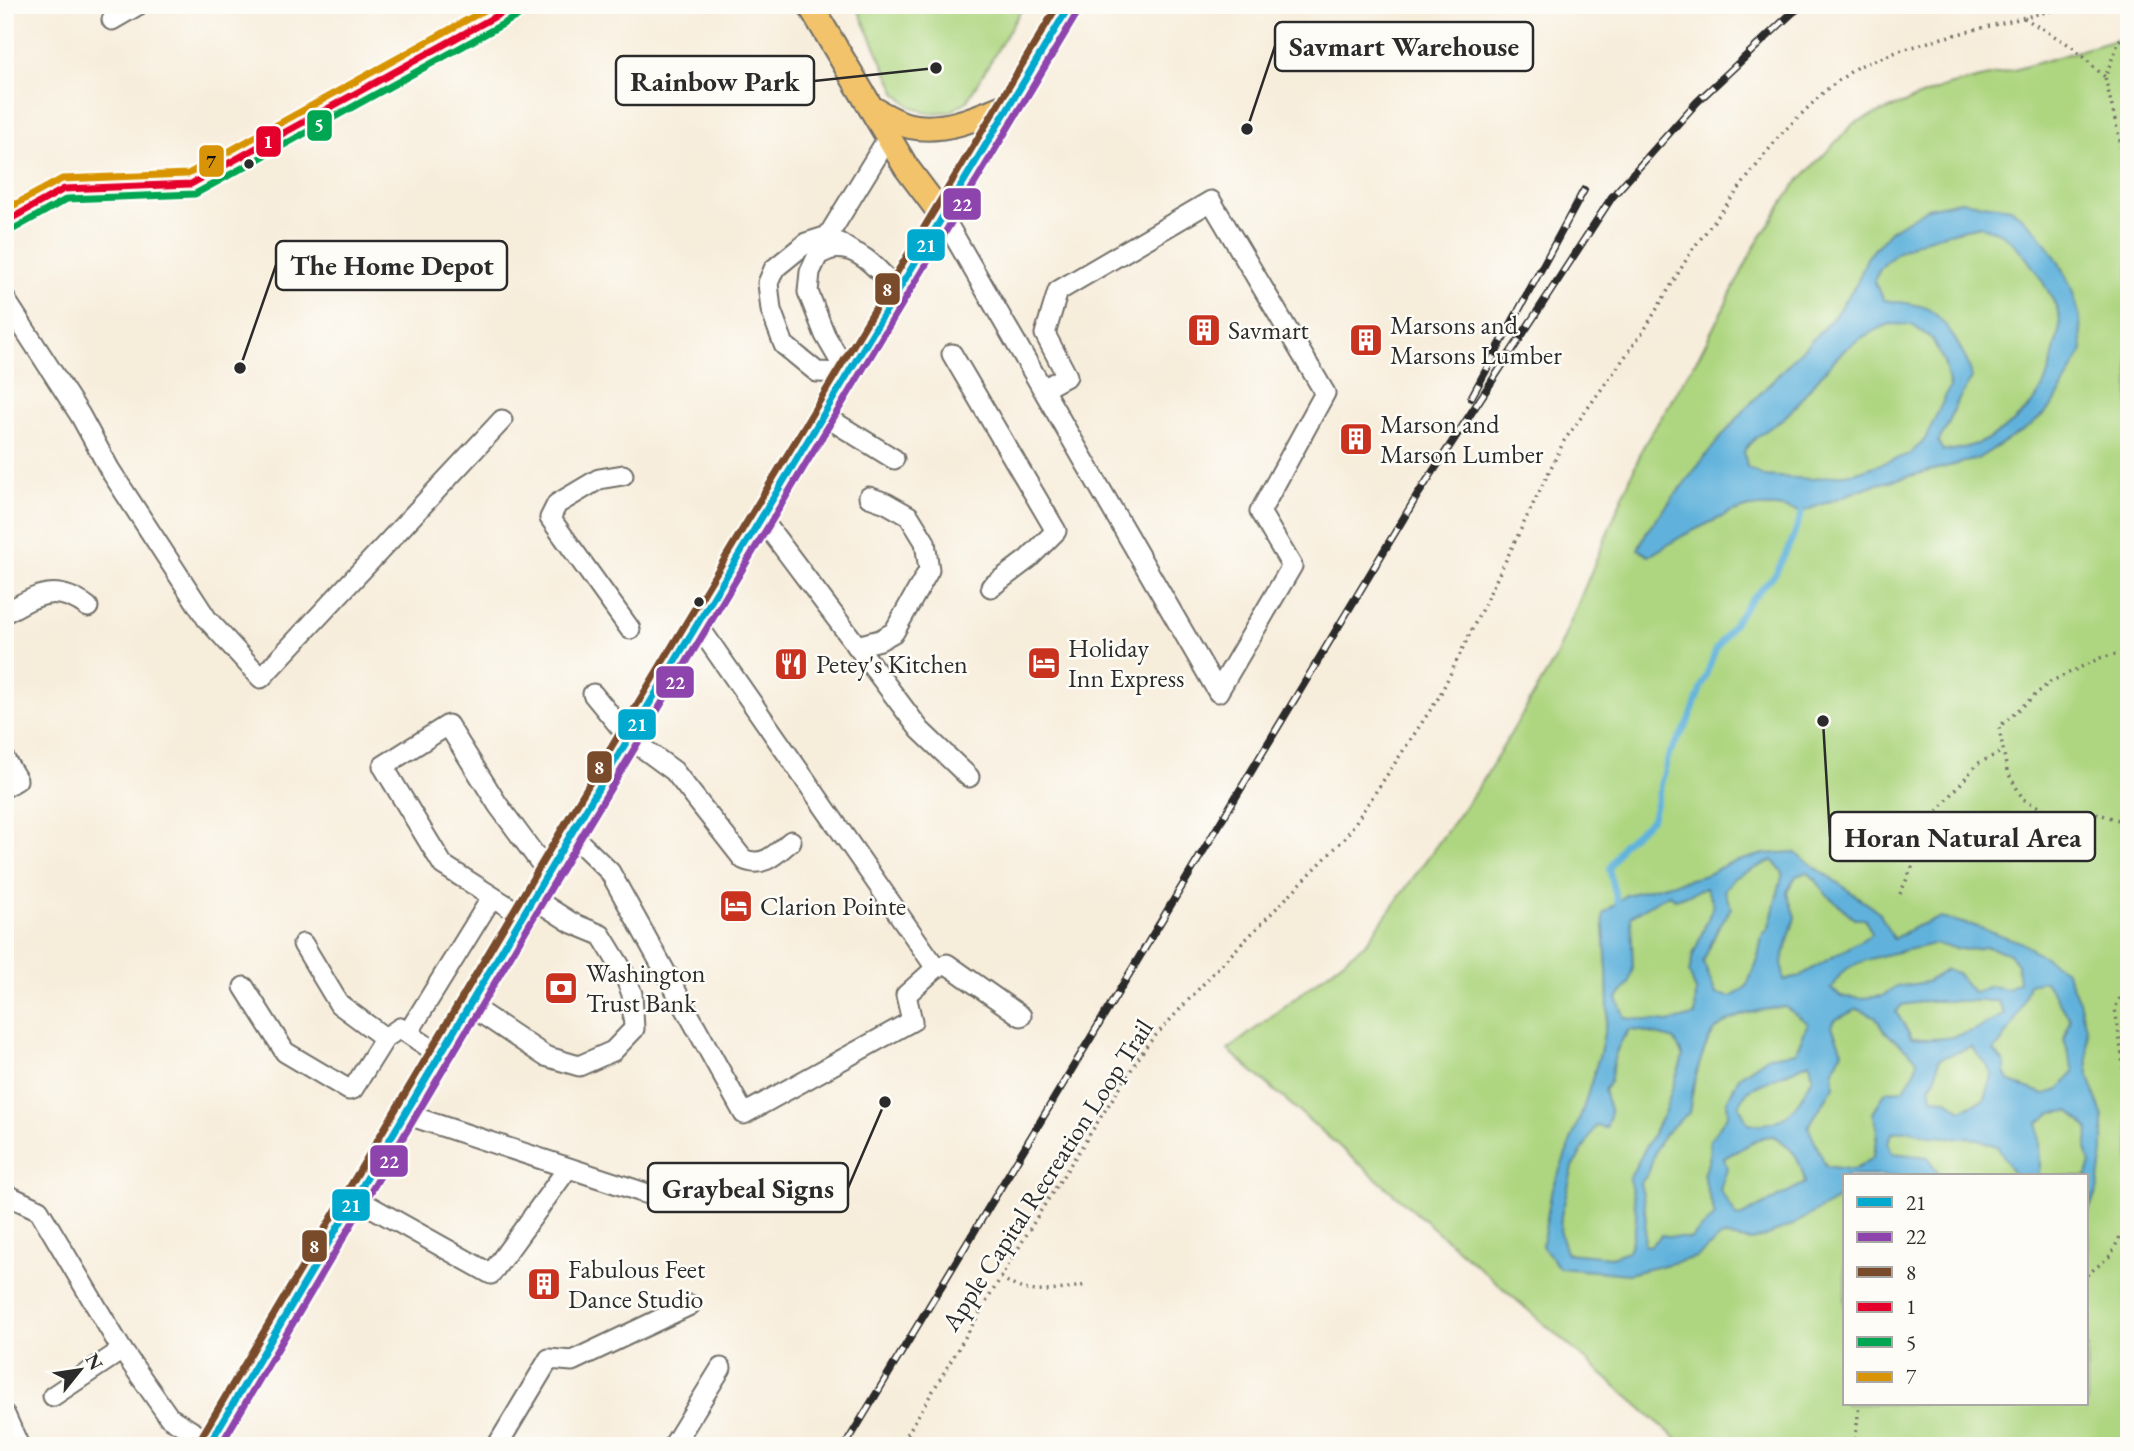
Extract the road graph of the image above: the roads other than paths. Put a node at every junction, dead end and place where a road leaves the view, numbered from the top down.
1 (138, 5) edge
2 (516, 5) edge
3 (810, 5) edge
4 (1070, 5) edge
5 (112, 20) dead end
6 (1010, 104) junction
7 (870, 108) junction
8 (888, 138) junction
9 (942, 215) junction
10 (5, 222) edge
11 (828, 236) junction
12 (850, 250) junction
13 (897, 290) junction
14 (5, 299) edge
15 (952, 354) dead end
16 (847, 373) junction
17 (1043, 389) junction
18 (823, 415) junction
19 (502, 420) dead end
20 (894, 459) dead end
21 (623, 475) dead end
22 (869, 497) dead end
23 (761, 518) junction
24 (990, 587) dead end
25 (88, 607) dead end
26 (5, 613) edge
27 (697, 624) junction
28 (631, 629) dead end
29 (857, 646) junction
30 (593, 694) dead end
31 (629, 737) junction
32 (5, 760) edge
33 (969, 777) dead end
34 (5, 787) edge
35 (571, 834) junction
36 (791, 841) dead end
37 (548, 873) junction
38 (492, 897) junction
39 (528, 907) junction
40 (303, 944) dead end
41 (936, 968) junction
42 (244, 987) dead end
43 (470, 1005) junction
44 (1021, 1016) dead end
45 (408, 1033) junction
46 (385, 1038) junction
47 (440, 1055) junction
48 (405, 1114) junction
49 (568, 1168) junction
50 (5, 1194) edge
51 (648, 1194) dead end
52 (355, 1198) junction
53 (691, 1305) dead end
54 (122, 1350) junction
55 (721, 1368) dead end
56 (53, 1396) dead end
57 (5, 1415) edge
58 (209, 1444) edge
59 (19, 1446) edge
60 (497, 1446) edge
61 (673, 1446) edge

1 - 5 street
2 - 10 street
3 - 7 main road
4 - 6 main road
6 - 7 main road
6 - 9 main road
7 - 8 main road
8 - 9 main road
8 - 11 street
9 - 13 main road
9 - 17 street
11 - 12 street
11 - 16 street
12 - 13 street
12 - 16 street
13 - 16 main road
14 - 19 street
15 - 24 street
16 - 18 main road
17 - 17 street
18 - 20 street
18 - 23 main road
21 - 28 street
22 - 29 street
23 - 27 main road
23 - 29 street
25 - 26 street
27 - 31 main road
27 - 41 street
29 - 33 street
30 - 31 street
31 - 35 main road
31 - 36 street
32 - 34 street
35 - 37 main road
35 - 41 street
37 - 38 street
37 - 39 main road
38 - 39 street
38 - 45 street
39 - 43 main road
39 - 43 street
40 - 46 street
41 - 44 street
42 - 46 street
43 - 47 main road
45 - 46 street
45 - 47 street
47 - 48 main road
48 - 49 street
48 - 52 main road
49 - 51 street
49 - 52 street
50 - 54 street
52 - 58 main road
53 - 60 street
54 - 56 street
54 - 58 street
55 - 61 street
57 - 59 street

